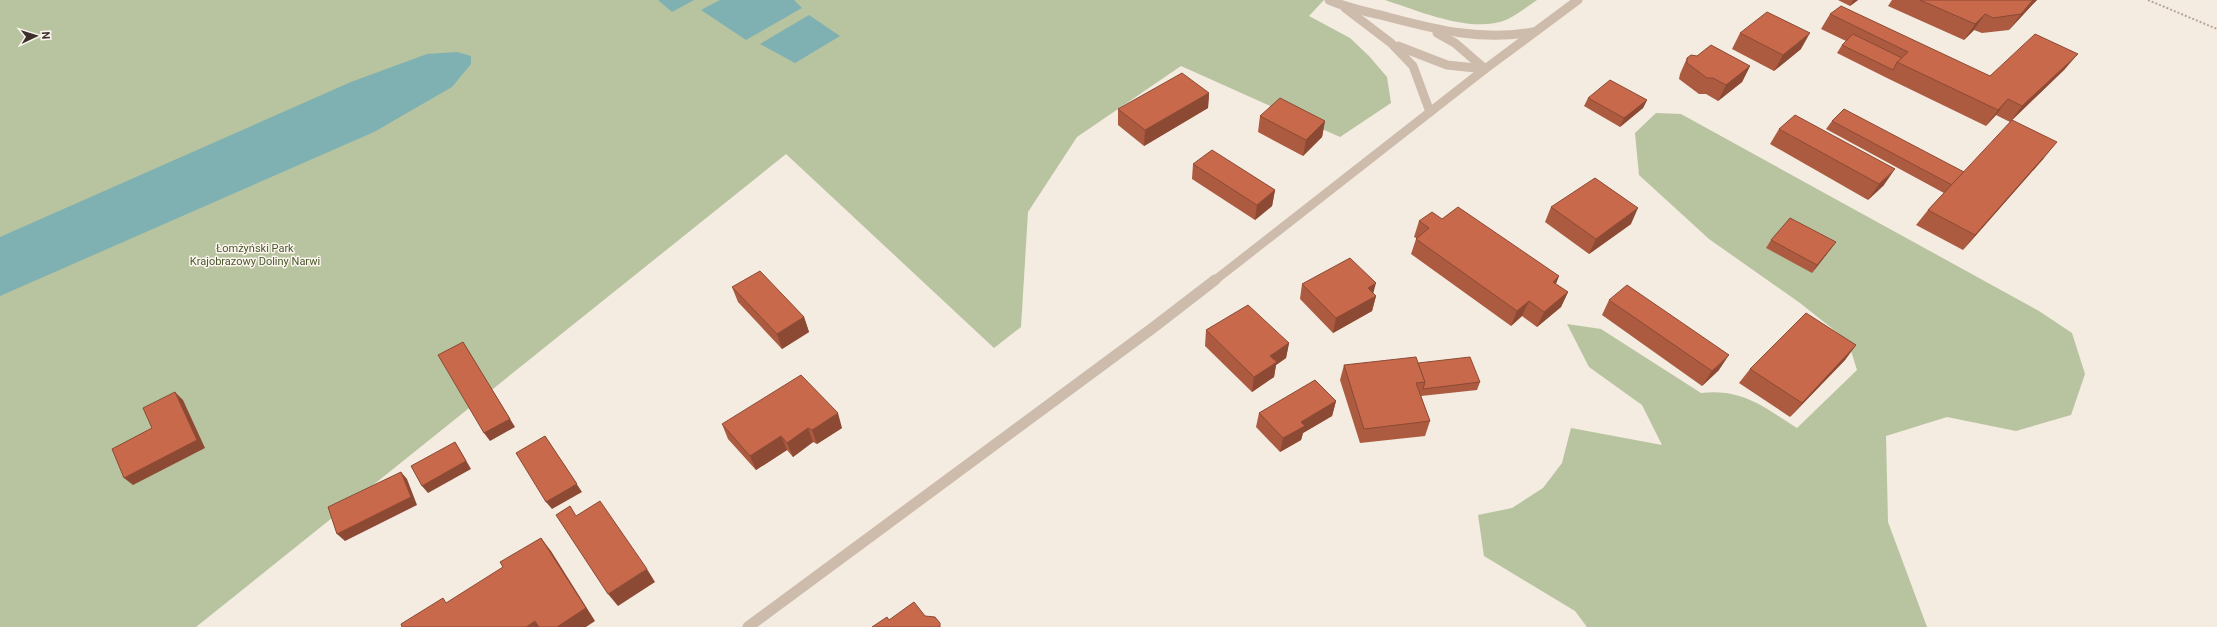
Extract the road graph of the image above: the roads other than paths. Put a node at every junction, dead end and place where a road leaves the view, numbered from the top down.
1 (1329, 0) edge
2 (1578, 0) edge
3 (1341, 5) junction
4 (1427, 28) junction
5 (1537, 30) junction
6 (1391, 43) junction
7 (1484, 69) junction
8 (1430, 112) junction
9 (748, 627) edge

1 - 3 street
2 - 5 street
3 - 4 street
3 - 6 street
4 - 5 street
4 - 7 street
5 - 7 street
6 - 7 street
6 - 8 street
7 - 8 street
8 - 9 street

